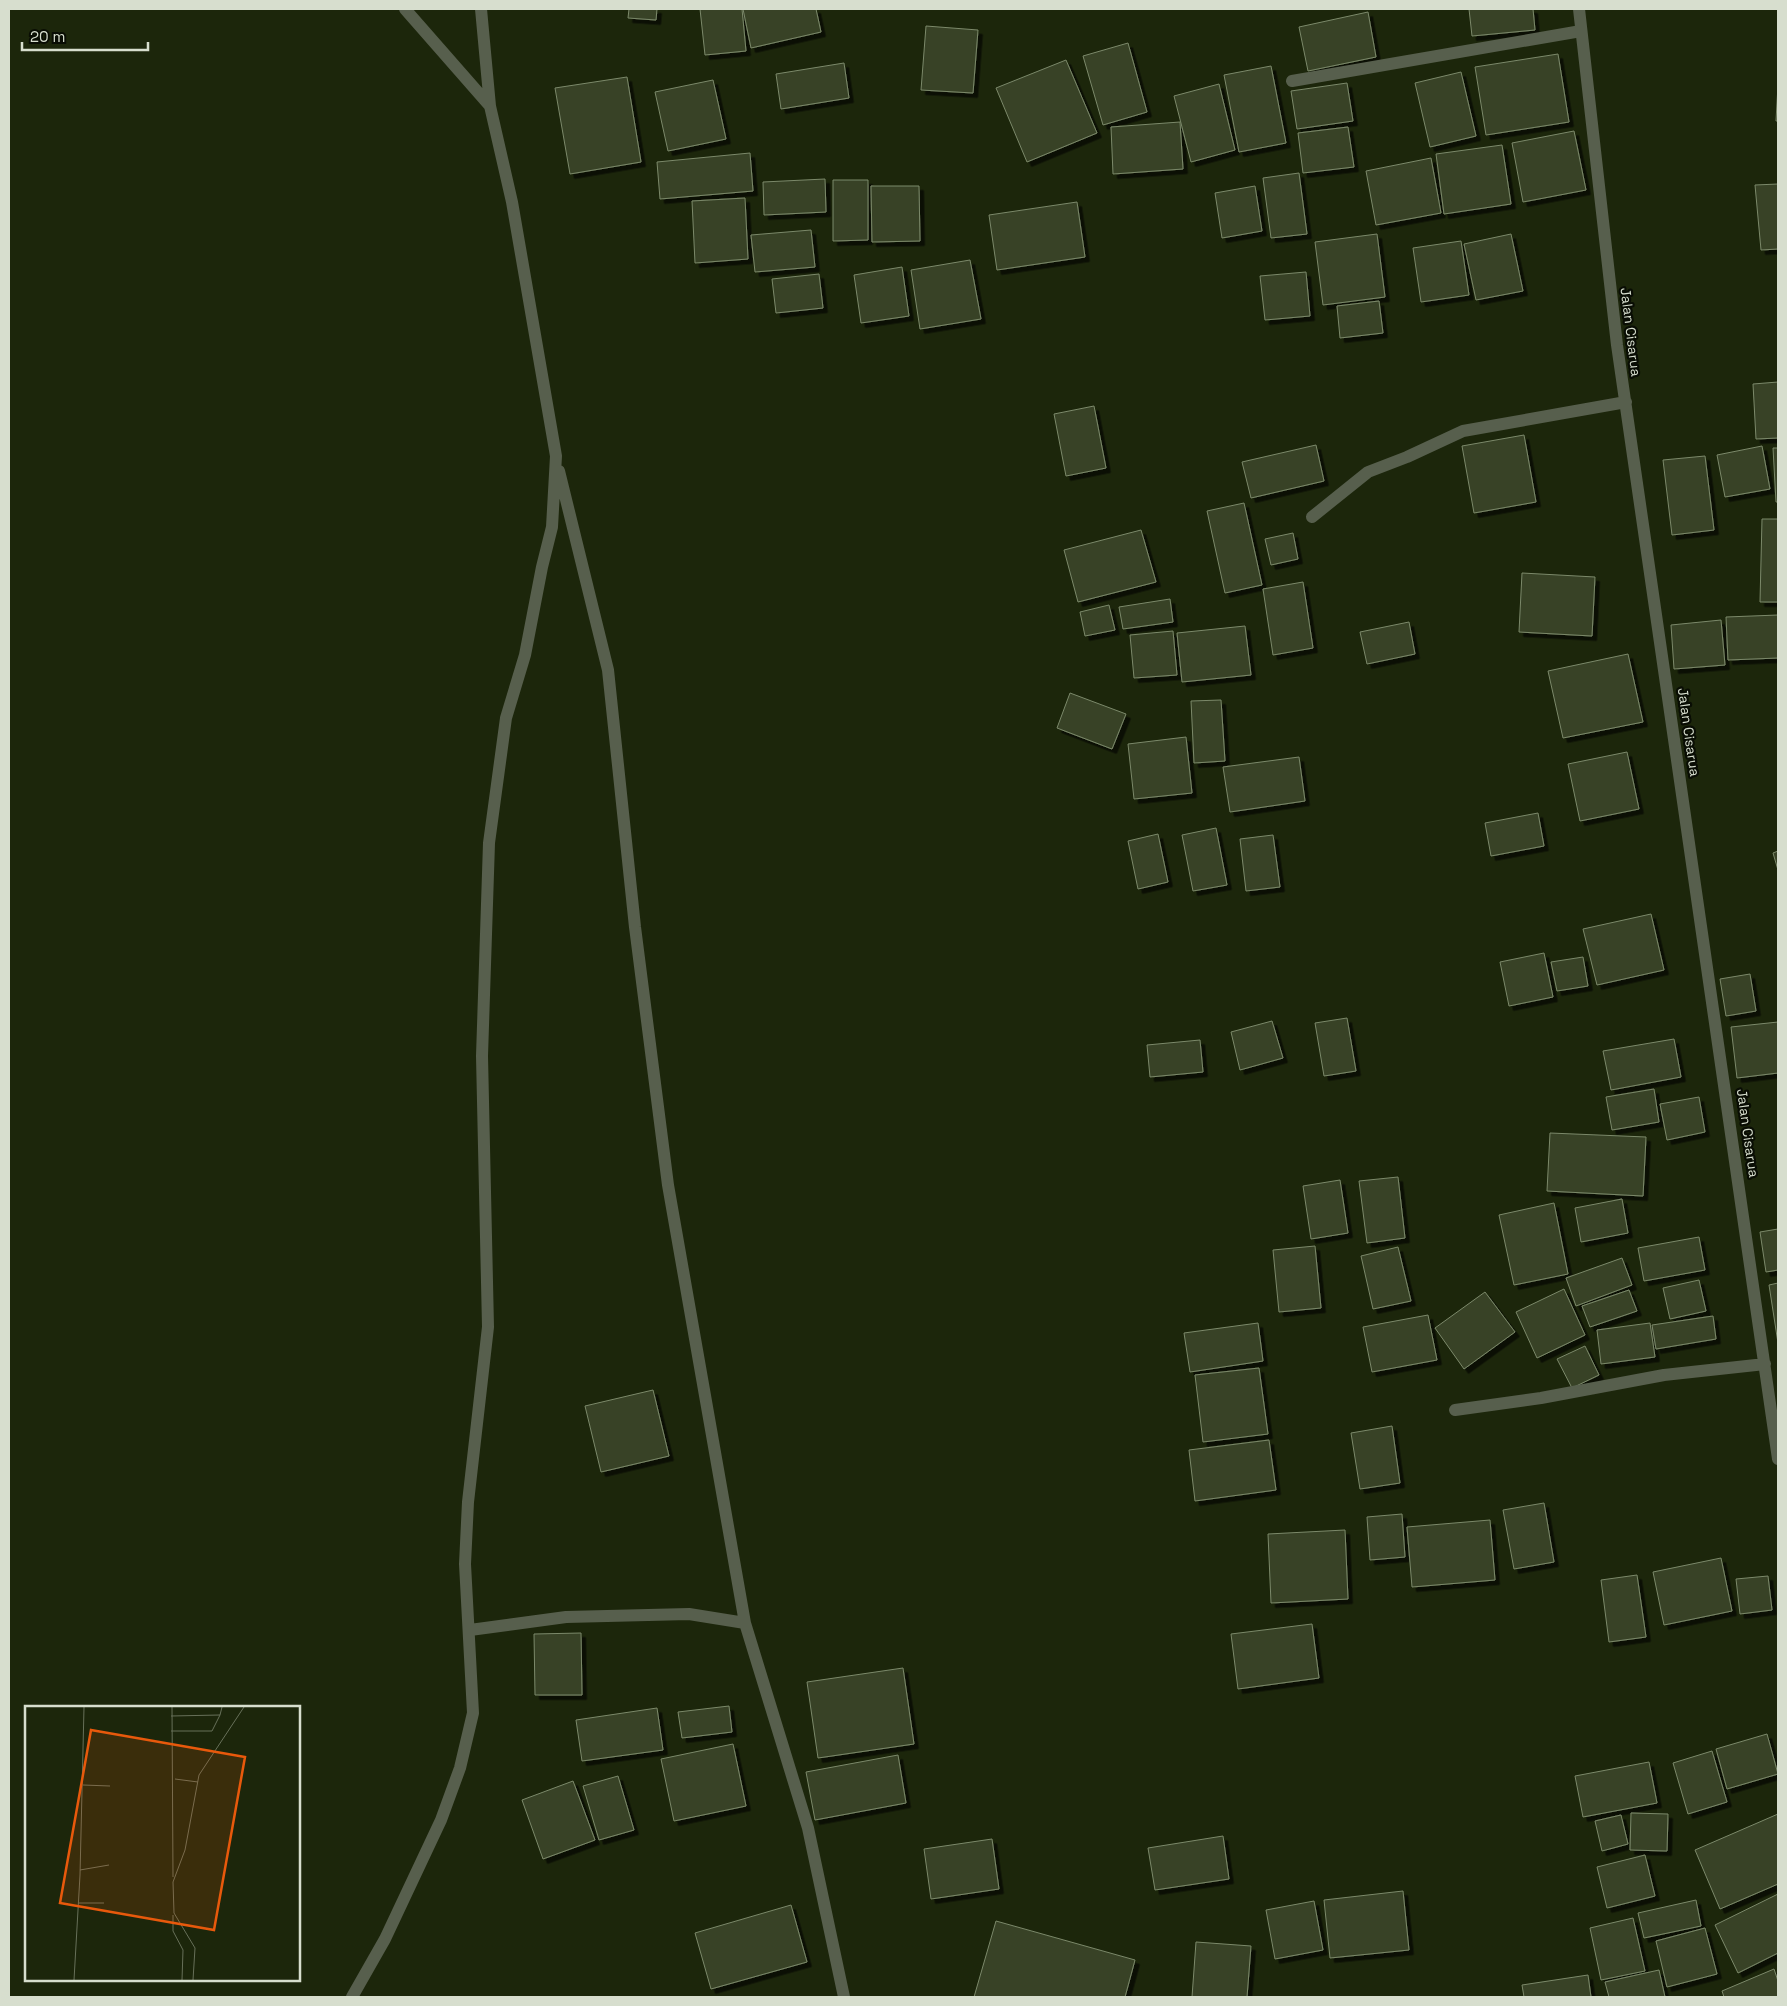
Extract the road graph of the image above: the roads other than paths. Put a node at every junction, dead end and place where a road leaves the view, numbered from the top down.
1 (405, 9) edge
2 (481, 9) edge
3 (1579, 9) edge
4 (1581, 31) junction
5 (1292, 81) dead end
6 (490, 106) junction
7 (1626, 402) junction
8 (556, 456) junction
9 (1312, 516) dead end
10 (1765, 1364) junction
11 (1455, 1410) dead end
12 (1778, 1459) edge
13 (745, 1623) junction
14 (470, 1630) junction
15 (352, 1997) edge
16 (844, 1997) edge

1 - 6 street
2 - 6 street
3 - 4 street, Jalan Cisarua
4 - 5 street
4 - 7 street, Jalan Cisarua
6 - 8 street
7 - 9 street
7 - 10 street, Jalan Cisarua
8 - 13 street
8 - 14 street
10 - 11 street
10 - 12 street, Jalan Cisarua
13 - 14 street
13 - 16 street
14 - 15 street

